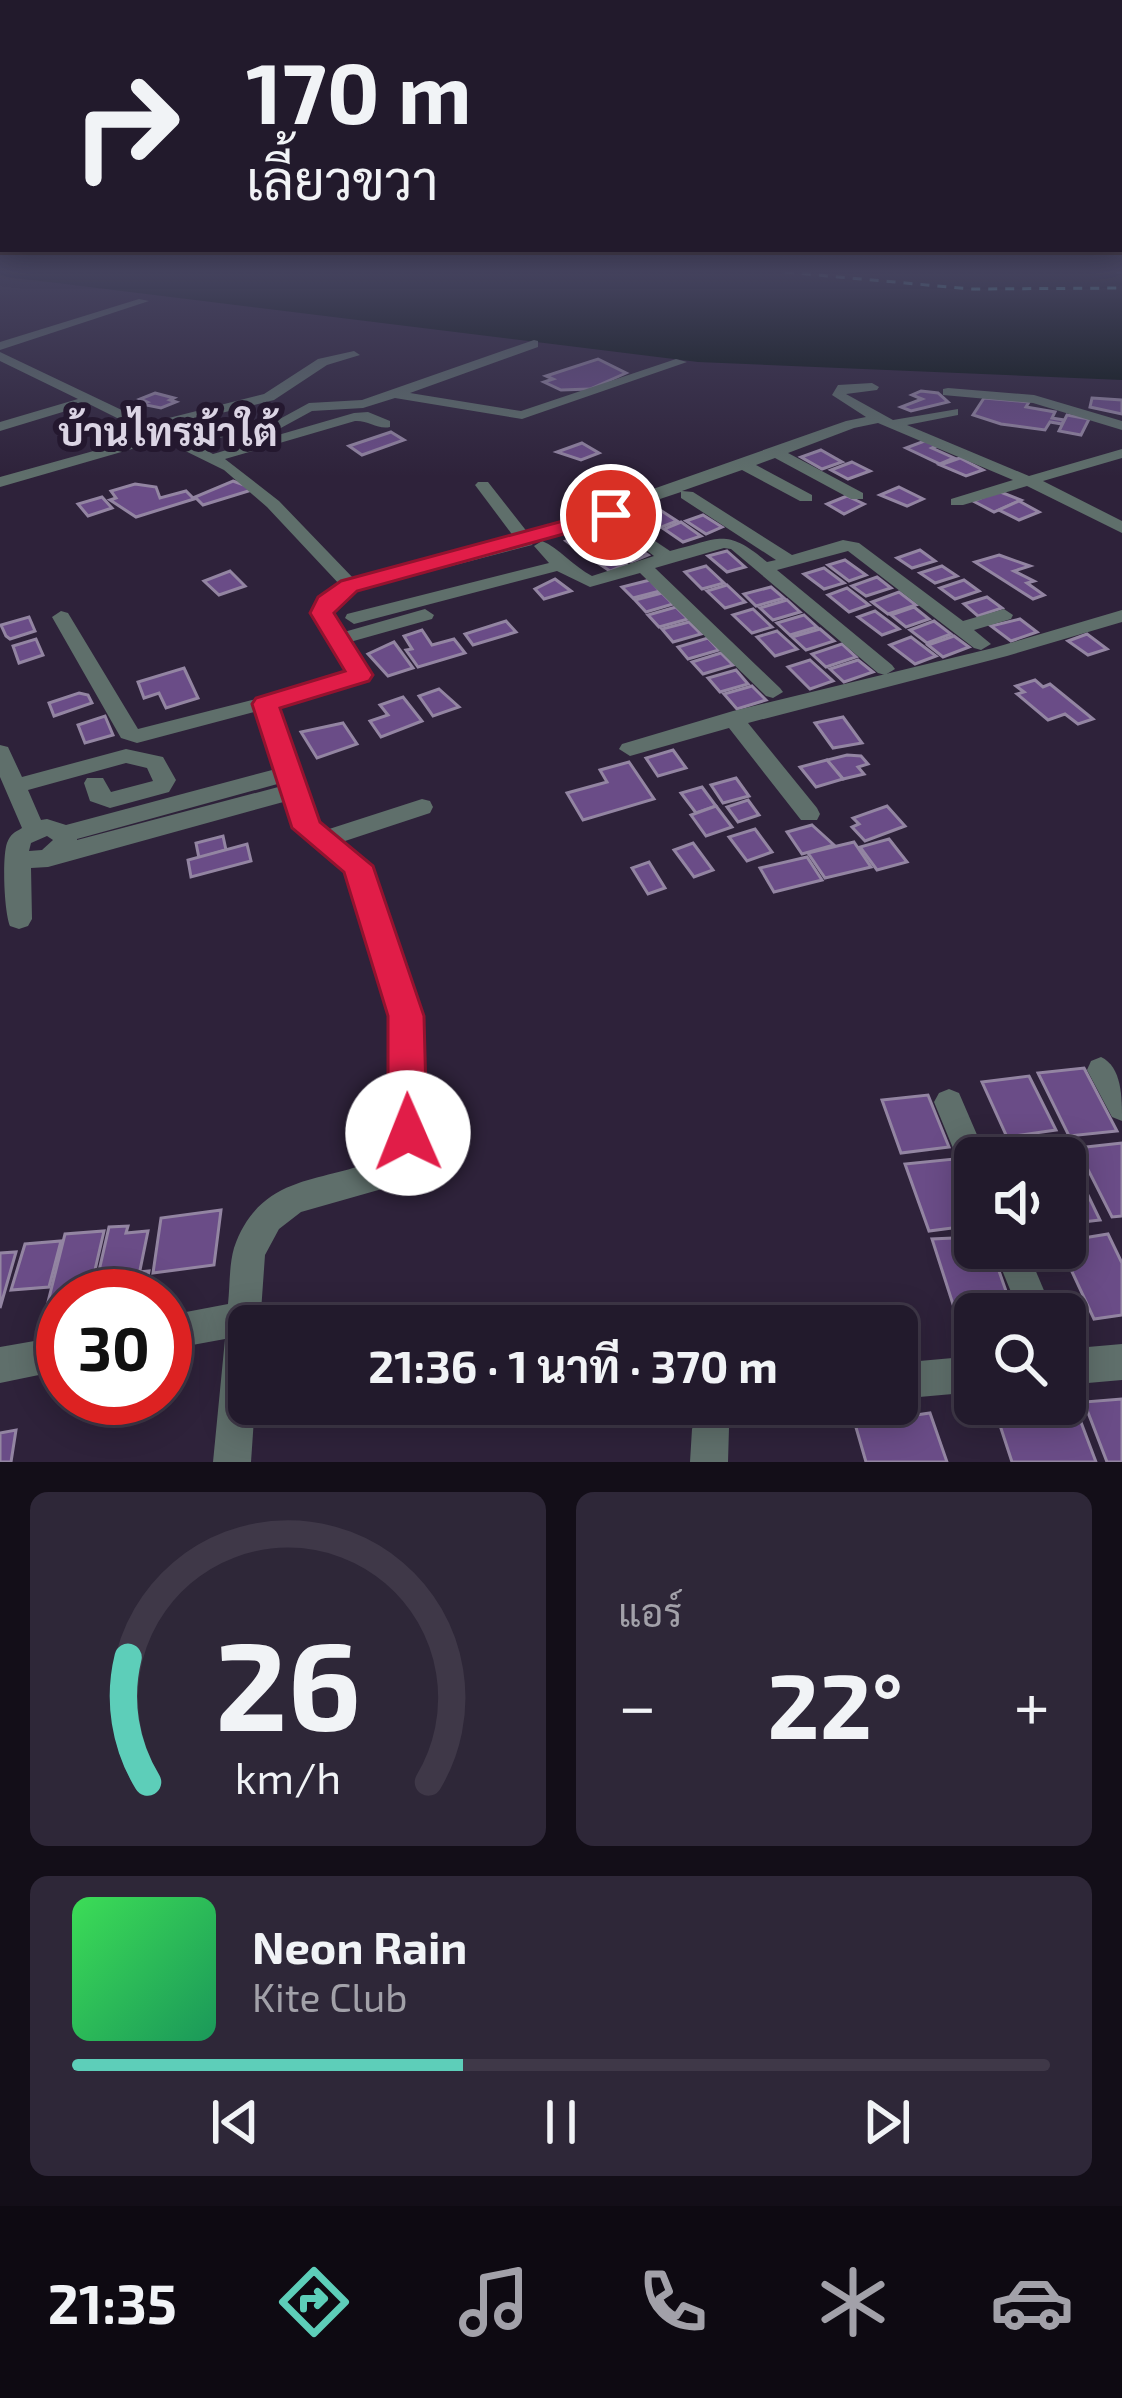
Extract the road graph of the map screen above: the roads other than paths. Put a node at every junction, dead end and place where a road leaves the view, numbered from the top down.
1 (534, 344) dead end
2 (354, 355) dead end
3 (0, 356) edge
4 (680, 362) dead end
5 (872, 387) dead end
6 (236, 392) dead end
7 (948, 392) dead end
8 (394, 394) junction
9 (91, 399) junction
10 (953, 412) dead end
11 (186, 418) junction
12 (886, 421) junction
13 (385, 424) dead end
14 (1122, 426) edge
15 (0, 427) edge
16 (148, 427) junction
17 (166, 436) junction
18 (185, 445) junction
19 (776, 452) junction
20 (1122, 453) edge
21 (214, 458) junction
22 (743, 464) junction
23 (1028, 481) junction
24 (0, 482) edge
25 (483, 484) dead end
26 (687, 496) dead end
27 (857, 496) dead end
28 (806, 498) dead end
29 (957, 502) dead end
30 (620, 522) dead end
31 (1122, 528) edge
32 (534, 543) junction
33 (667, 557) junction
34 (459, 559) junction
35 (790, 561) junction
36 (561, 565) junction
37 (434, 566) junction
38 (643, 566) junction
39 (764, 568) junction
40 (468, 584) junction
41 (350, 586) junction
42 (522, 588) dead end
43 (1004, 614) dead end
44 (1122, 616) edge
45 (61, 617) dead end
46 (354, 618) dead end
47 (961, 628) junction
48 (339, 639) junction
49 (981, 644) dead end
50 (885, 669) dead end
51 (773, 692) dead end
52 (265, 704) junction
53 (733, 718) junction
54 (630, 748) dead end
55 (0, 752) edge
56 (292, 782) junction
57 (95, 783) dead end
58 (12, 795) edge
59 (422, 807) dead end
60 (809, 814) dead end
61 (34, 830) junction
62 (321, 840) junction
63 (59, 844) junction
64 (23, 860) junction
65 (20, 920) dead end
66 (1101, 1070) dead end
67 (949, 1102) dead end
68 (1122, 1107) edge
69 (963, 1137) edge
70 (243, 1305) edge
71 (228, 1321) edge
72 (192, 1328) edge
73 (36, 1358) edge
74 (1122, 1362) edge
75 (0, 1365) edge
76 (1086, 1365) edge
77 (954, 1376) edge
78 (918, 1379) edge
79 (234, 1425) edge
80 (710, 1425) edge
81 (232, 1462) edge
82 (709, 1462) edge

1 - 8 street
2 - 11 street
3 - 9 street
4 - 8 street
5 - 12 street
6 - 11 street
7 - 14 street
8 - 18 street
9 - 15 street
9 - 16 street
10 - 12 street
11 - 16 street
12 - 19 street
12 - 23 street
13 - 21 street
16 - 17 street
17 - 18 street
17 - 24 street
18 - 21 street
19 - 22 street
19 - 27 street
20 - 23 street
21 - 41 street
22 - 28 street
22 - 32 street
23 - 29 street
23 - 31 street
25 - 32 street
26 - 35 street
30 - 33 street
32 - 34 street
32 - 36 street
33 - 38 street
33 - 39 street
34 - 37 street
34 - 40 street
35 - 39 street
35 - 47 street
36 - 38 street
36 - 40 street
37 - 40 street
37 - 41 street
38 - 51 street
39 - 50 street
40 - 46 street
41 - 48 street
42 - 48 street
43 - 47 street
44 - 53 street
45 - 52 street
47 - 49 street
48 - 52 street
52 - 56 street
53 - 54 street
53 - 60 street
55 - 58 street
56 - 62 street
56 - 63 street
57 - 58 street
58 - 61 street
59 - 62 street
61 - 63 street
61 - 64 street
62 - 70 street
63 - 64 street
64 - 65 street
66 - 68 street
67 - 69 street
71 - 72 street
73 - 75 street
74 - 76 street
77 - 78 street
79 - 81 street
80 - 82 street

